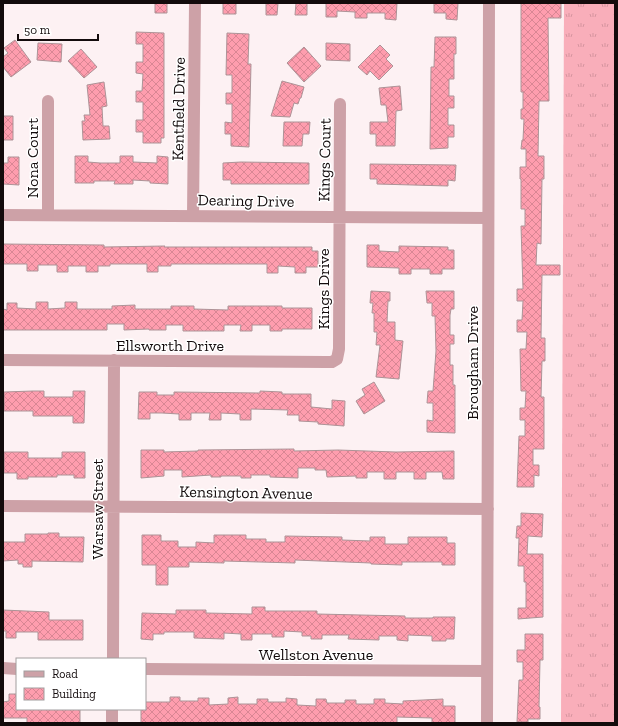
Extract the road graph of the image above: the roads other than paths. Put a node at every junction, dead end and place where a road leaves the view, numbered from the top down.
1 (195, 3) edge
2 (489, 3) edge
3 (48, 101) dead end
4 (340, 104) dead end
5 (3, 215) edge
6 (48, 215) junction
7 (193, 216) junction
8 (339, 217) junction
9 (488, 218) junction
10 (337, 359) joint
11 (3, 360) edge
12 (114, 360) junction
13 (3, 506) edge
14 (113, 507) junction
15 (488, 509) junction
16 (113, 658) edge
17 (3, 668) edge
18 (16, 668) edge
19 (146, 669) edge
20 (487, 671) junction
21 (112, 710) edge
22 (112, 723) edge
23 (487, 723) edge

1 - 7 street, Kentfield Drive
2 - 9 street, Brougham Drive
3 - 6 street, Nona Court
4 - 8 street, Kings Court
5 - 6 street, Dearing Drive
6 - 7 street, Dearing Drive
7 - 8 street, Dearing Drive
8 - 9 street, Dearing Drive
8 - 10 street, Kings Drive
9 - 15 street, Brougham Drive
10 - 12 street, Ellsworth Drive
11 - 12 street, Ellsworth Drive
12 - 14 street, Warsaw Street
13 - 14 street, Kensington Avenue
14 - 15 street, Kensington Avenue
14 - 16 street, Warsaw Street
15 - 20 street, Brougham Drive
17 - 18 street
19 - 20 street, Wellston Avenue
20 - 23 street, Brougham Drive
21 - 22 street

